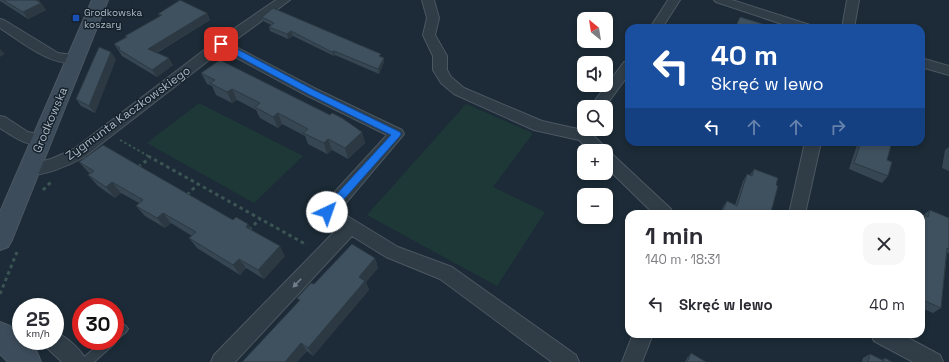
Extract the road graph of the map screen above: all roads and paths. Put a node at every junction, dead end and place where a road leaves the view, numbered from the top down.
1 (100, 0) edge
2 (284, 0) edge
3 (428, 0) edge
4 (674, 0) edge
5 (720, 0) edge
6 (853, 0) edge
7 (0, 23) edge
8 (659, 24) edge
9 (794, 24) edge
10 (849, 24) edge
11 (221, 44) junction
12 (75, 59) junction
13 (925, 63) edge
14 (625, 70) edge
15 (949, 71) edge
16 (602, 100) edge
17 (0, 121) edge
18 (577, 132) edge
19 (114, 136) dead end
20 (588, 136) edge
21 (42, 140) junction
22 (594, 144) edge
23 (812, 146) edge
24 (151, 157) junction
25 (613, 164) edge
26 (138, 167) edge
27 (29, 170) junction
28 (52, 181) dead end
29 (198, 184) junction
30 (41, 192) dead end
31 (187, 195) edge
32 (661, 210) edge
33 (798, 210) edge
34 (260, 219) junction
35 (350, 226) junction
36 (248, 231) edge
37 (0, 240) edge
38 (18, 250) dead end
39 (323, 254) junction
40 (0, 294) edge
41 (0, 335) edge
42 (642, 338) edge
43 (888, 338) edge
44 (64, 350) edge
45 (100, 350) edge
46 (27, 362) edge
47 (77, 362) edge
48 (86, 362) edge
49 (221, 362) edge
50 (569, 362) edge
51 (632, 362) edge
52 (933, 362) edge

1 - 12 main road, Grodkowska
2 - 11 street, Zygmunta Kaczkowskiego
3 - 18 street
4 - 8 street
5 - 9 street
6 - 10 street
7 - 12 street
11 - 27 street, Zygmunta Kaczkowskiego
11 - 35 street
12 - 21 main road, Grodkowska
13 - 15 street
14 - 16 street
17 - 21 street
19 - 24 path
20 - 22 street
21 - 27 main road, Grodkowska
23 - 33 street
24 - 26 path
24 - 29 path
25 - 32 street
27 - 37 main road, Grodkowska
28 - 30 path
29 - 31 path
29 - 34 path
34 - 36 path
34 - 39 path
35 - 39 street
35 - 50 street
38 - 40 path
39 -> 49 street
41 - 46 main road
42 - 51 street
43 - 52 street
44 - 47 street
45 - 48 lane

